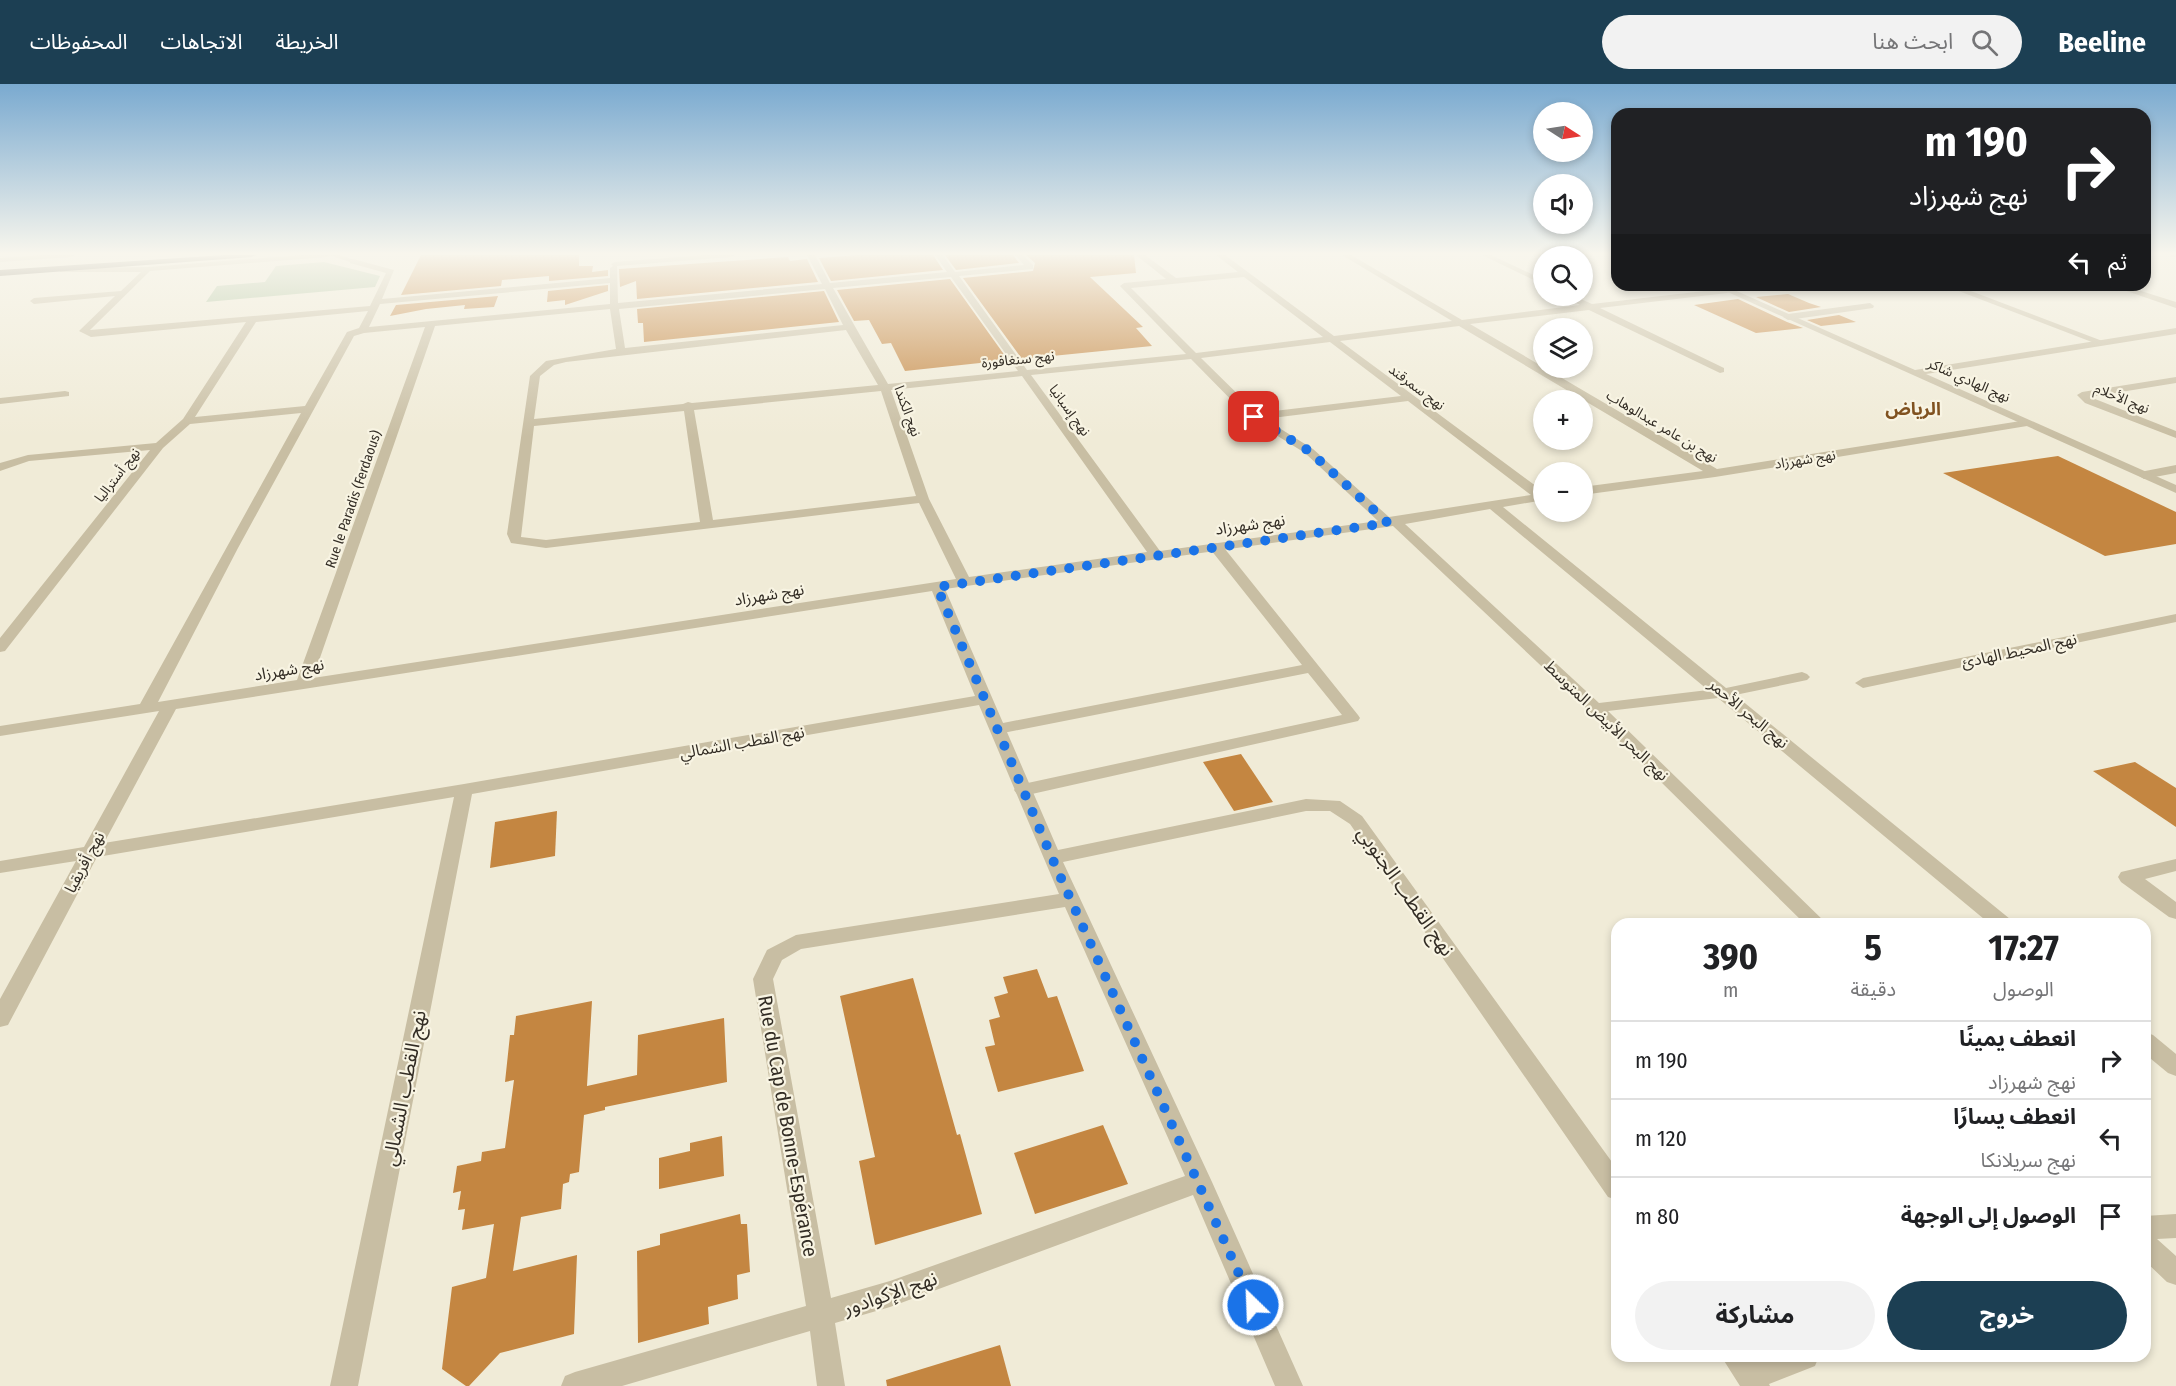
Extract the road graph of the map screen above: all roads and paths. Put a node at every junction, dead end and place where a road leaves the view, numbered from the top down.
1 (100, 316) edge
2 (281, 316) edge
3 (369, 316) edge
4 (509, 316) edge
5 (616, 316) edge
6 (843, 316) edge
7 (983, 316) edge
8 (1153, 316) edge
9 (1300, 316) edge
10 (1449, 316) edge
11 (1511, 316) edge
12 (1610, 316) edge
13 (1785, 316) edge
14 (1797, 316) edge
15 (2030, 316) edge
16 (1788, 317) junction
17 (253, 319) junction
18 (1460, 322) junction
19 (431, 323) junction
20 (849, 327) junction
21 (363, 330) junction
22 (2176, 330) edge
23 (1330, 339) junction
24 (2100, 342) junction
25 (621, 351) junction
26 (1193, 356) junction
27 (1720, 370) dead end
28 (1024, 372) junction
29 (1914, 373) junction
30 (2176, 380) edge
31 (885, 388) junction
32 (65, 394) dead end
33 (1410, 398) junction
34 (0, 401) edge
35 (688, 405) junction
36 (307, 409) junction
37 (1254, 417) junction
38 (187, 422) junction
39 (530, 423) junction
40 (2027, 423) junction
41 (2176, 435) edge
42 (159, 446) junction
43 (0, 467) edge
44 (2176, 469) edge
45 (1715, 473) junction
46 (2144, 474) junction
47 (1533, 489) edge
48 (2176, 489) edge
49 (1593, 490) edge
50 (1533, 497) edge
51 (923, 499) junction
52 (1492, 504) junction
53 (1391, 521) junction
54 (707, 524) junction
55 (1216, 547) junction
56 (1156, 555) junction
57 (964, 582) junction
58 (937, 587) junction
59 (2176, 618) edge
60 (0, 648) edge
61 (1310, 668) junction
62 (1802, 677) dead end
63 (1863, 682) dead end
64 (303, 685) junction
65 (1724, 693) junction
66 (985, 699) junction
67 (170, 705) junction
68 (1595, 708) junction
69 (146, 709) junction
70 (998, 729) junction
71 (0, 730) edge
72 (464, 790) junction
73 (1023, 790) junction
74 (89, 852) junction
75 (1052, 858) junction
76 (2176, 865) edge
77 (0, 867) edge
78 (1071, 899) junction
79 (2176, 912) edge
80 (1811, 918) edge
81 (1996, 918) edge
82 (0, 1019) edge
83 (2151, 1046) edge
84 (2176, 1067) edge
85 (1611, 1181) edge
86 (1200, 1182) junction
87 (2176, 1226) edge
88 (2151, 1228) edge
89 (2151, 1250) edge
90 (2176, 1273) edge
91 (821, 1316) junction
92 (1785, 1362) edge
93 (1748, 1373) edge
94 (344, 1386) edge
95 (575, 1386) edge
96 (831, 1386) edge
97 (1289, 1386) edge

1 - 17 street
2 - 17 street
3 - 21 street
4 - 19 street
5 - 25 street
6 - 20 street, نهج الكندا
7 - 28 street, نهج إسبانيا
8 - 26 street, نهج البحر الأبيض المتوسط
9 - 23 street, نهج سمرقند
10 - 18 street, نهج بن عامر عبدالوهاب
11 - 18 street, نهج سنغافورة
12 - 27 street
13 - 16 street, نهج الهادي شاكر
14 - 16 street
15 - 24 street
16 - 29 street, نهج الهادي شاكر
17 - 38 street, نهج أستراليا
18 - 23 street, نهج سنغافورة
18 - 45 street, نهج بن عامر عبدالوهاب
19 - 21 street
19 - 64 street, Rue le Paradis (Ferdaous)
20 - 25 street
20 - 31 street, نهج الكندا
21 - 36 street
22 - 24 street
23 - 26 street, نهج سنغافورة
23 - 33 street, نهج سمرقند
24 - 29 street
25 - 39 street
26 - 28 street, نهج سنغافورة
26 - 37 street, نهج البحر الأبيض المتوسط
28 - 31 street, نهج سنغافورة
28 - 56 street, نهج إسبانيا
29 - 40 street, نهج الهادي شاكر
30 - 41 street, نهج الأحلام
31 - 35 street, نهج سنغافورة
31 - 51 street, نهج الكندا
32 - 34 street
33 - 37 street
33 - 47 street, نهج سمرقند
35 - 39 street, نهج سنغافورة
35 - 54 street
36 - 38 street
36 - 69 street
37 - 53 street, نهج البحر الأبيض المتوسط
38 - 42 street, نهج أستراليا
39 - 54 street
40 - 45 street, نهج شهرزاد
40 - 46 street, نهج الهادي شاكر
42 - 43 street
42 - 60 street, نهج أستراليا
44 - 46 street
45 - 49 street, نهج شهرزاد
46 - 48 street, نهج الهادي شاكر
50 - 52 street, نهج شهرزاد
51 - 54 street
51 - 57 street, نهج الكندا
52 - 53 street, نهج شهرزاد
52 - 65 street, نهج البحر الأحمر
53 - 55 street, نهج شهرزاد
53 - 68 street, نهج البحر الأبيض المتوسط
55 - 56 street, نهج شهرزاد
55 - 61 street
56 - 57 street, نهج شهرزاد
57 - 58 street, نهج شهرزاد
58 - 64 street, نهج شهرزاد
58 - 66 street
59 - 63 street, نهج المحيط الهادئ
61 - 70 street
61 - 73 street
62 - 65 street
64 - 67 street, نهج شهرزاد
65 - 68 street
65 - 81 street, نهج البحر الأحمر
66 - 70 street
66 - 72 street, نهج القطب الشمالي
67 - 69 street, نهج شهرزاد
67 - 74 street, نهج أفريقيا
68 - 80 street, نهج البحر الأبيض المتوسط
69 - 71 street, نهج شهرزاد
70 - 73 street
72 - 74 street, نهج القطب الشمالي
72 - 94 street, نهج القطب الشمالي
73 - 75 street
74 - 77 street, نهج القطب الشمالي
74 - 82 street, نهج أفريقيا
75 - 78 street
75 - 85 street, نهج القطب الجنوبي
76 - 79 street
78 - 86 street
78 - 91 street, Rue du Cap de Bonne-Espérance
83 - 84 street
86 - 91 street, نهج الإكوادور
86 - 97 street
87 - 88 street
89 - 90 street
91 - 95 street, نهج الإكوادور
91 - 96 street, Rue du Cap de Bonne-Espérance
92 - 93 street

